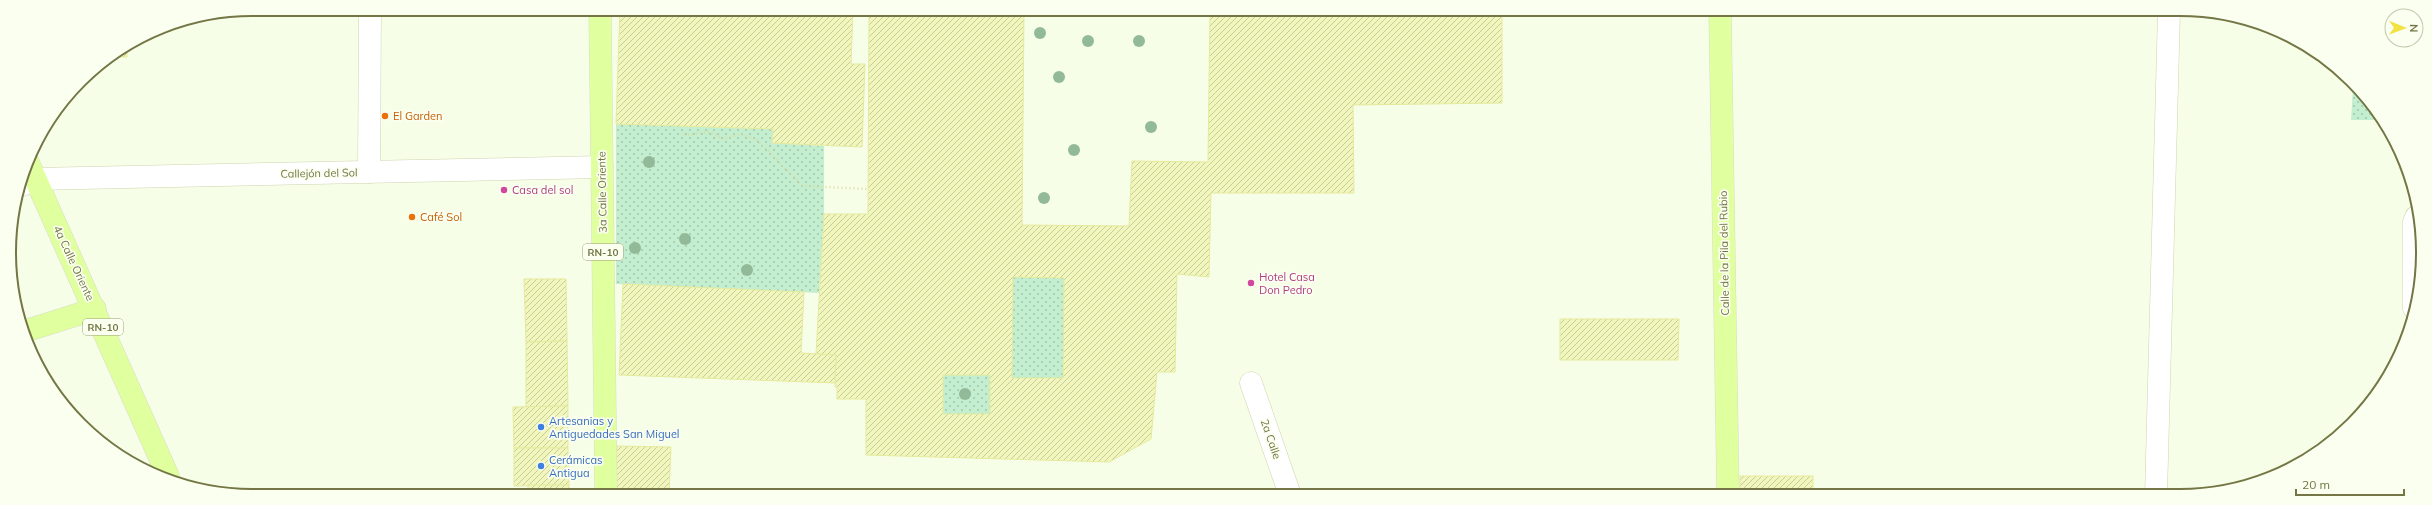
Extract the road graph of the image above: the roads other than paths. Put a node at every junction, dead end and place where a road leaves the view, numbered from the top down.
1 (370, 16) edge
2 (600, 16) edge
3 (1720, 16) edge
4 (2169, 16) edge
5 (602, 167) junction
6 (369, 172) junction
7 (29, 175) edge
8 (29, 177) edge
9 (2414, 222) edge
10 (2414, 283) edge
11 (95, 308) junction
12 (29, 330) edge
13 (1251, 383) dead end
14 (167, 473) edge
15 (606, 489) edge
16 (1288, 489) edge
17 (1728, 489) edge
18 (2156, 489) edge

1 - 6 street
2 - 5 main road, 3a Calle Oriente / RN-10
3 - 17 main road, Calle de la Pila del Rubio
4 - 18 street
5 - 6 street, Callejón del Sol
5 - 15 main road, 3a Calle Oriente / RN-10
6 - 7 street, Callejón del Sol
8 - 11 main road, 4a Calle Oriente / RN-10
9 - 10 street
11 - 12 main road
11 - 14 main road, 4a Calle Oriente / RN-10
13 - 16 street, 2a Calle

